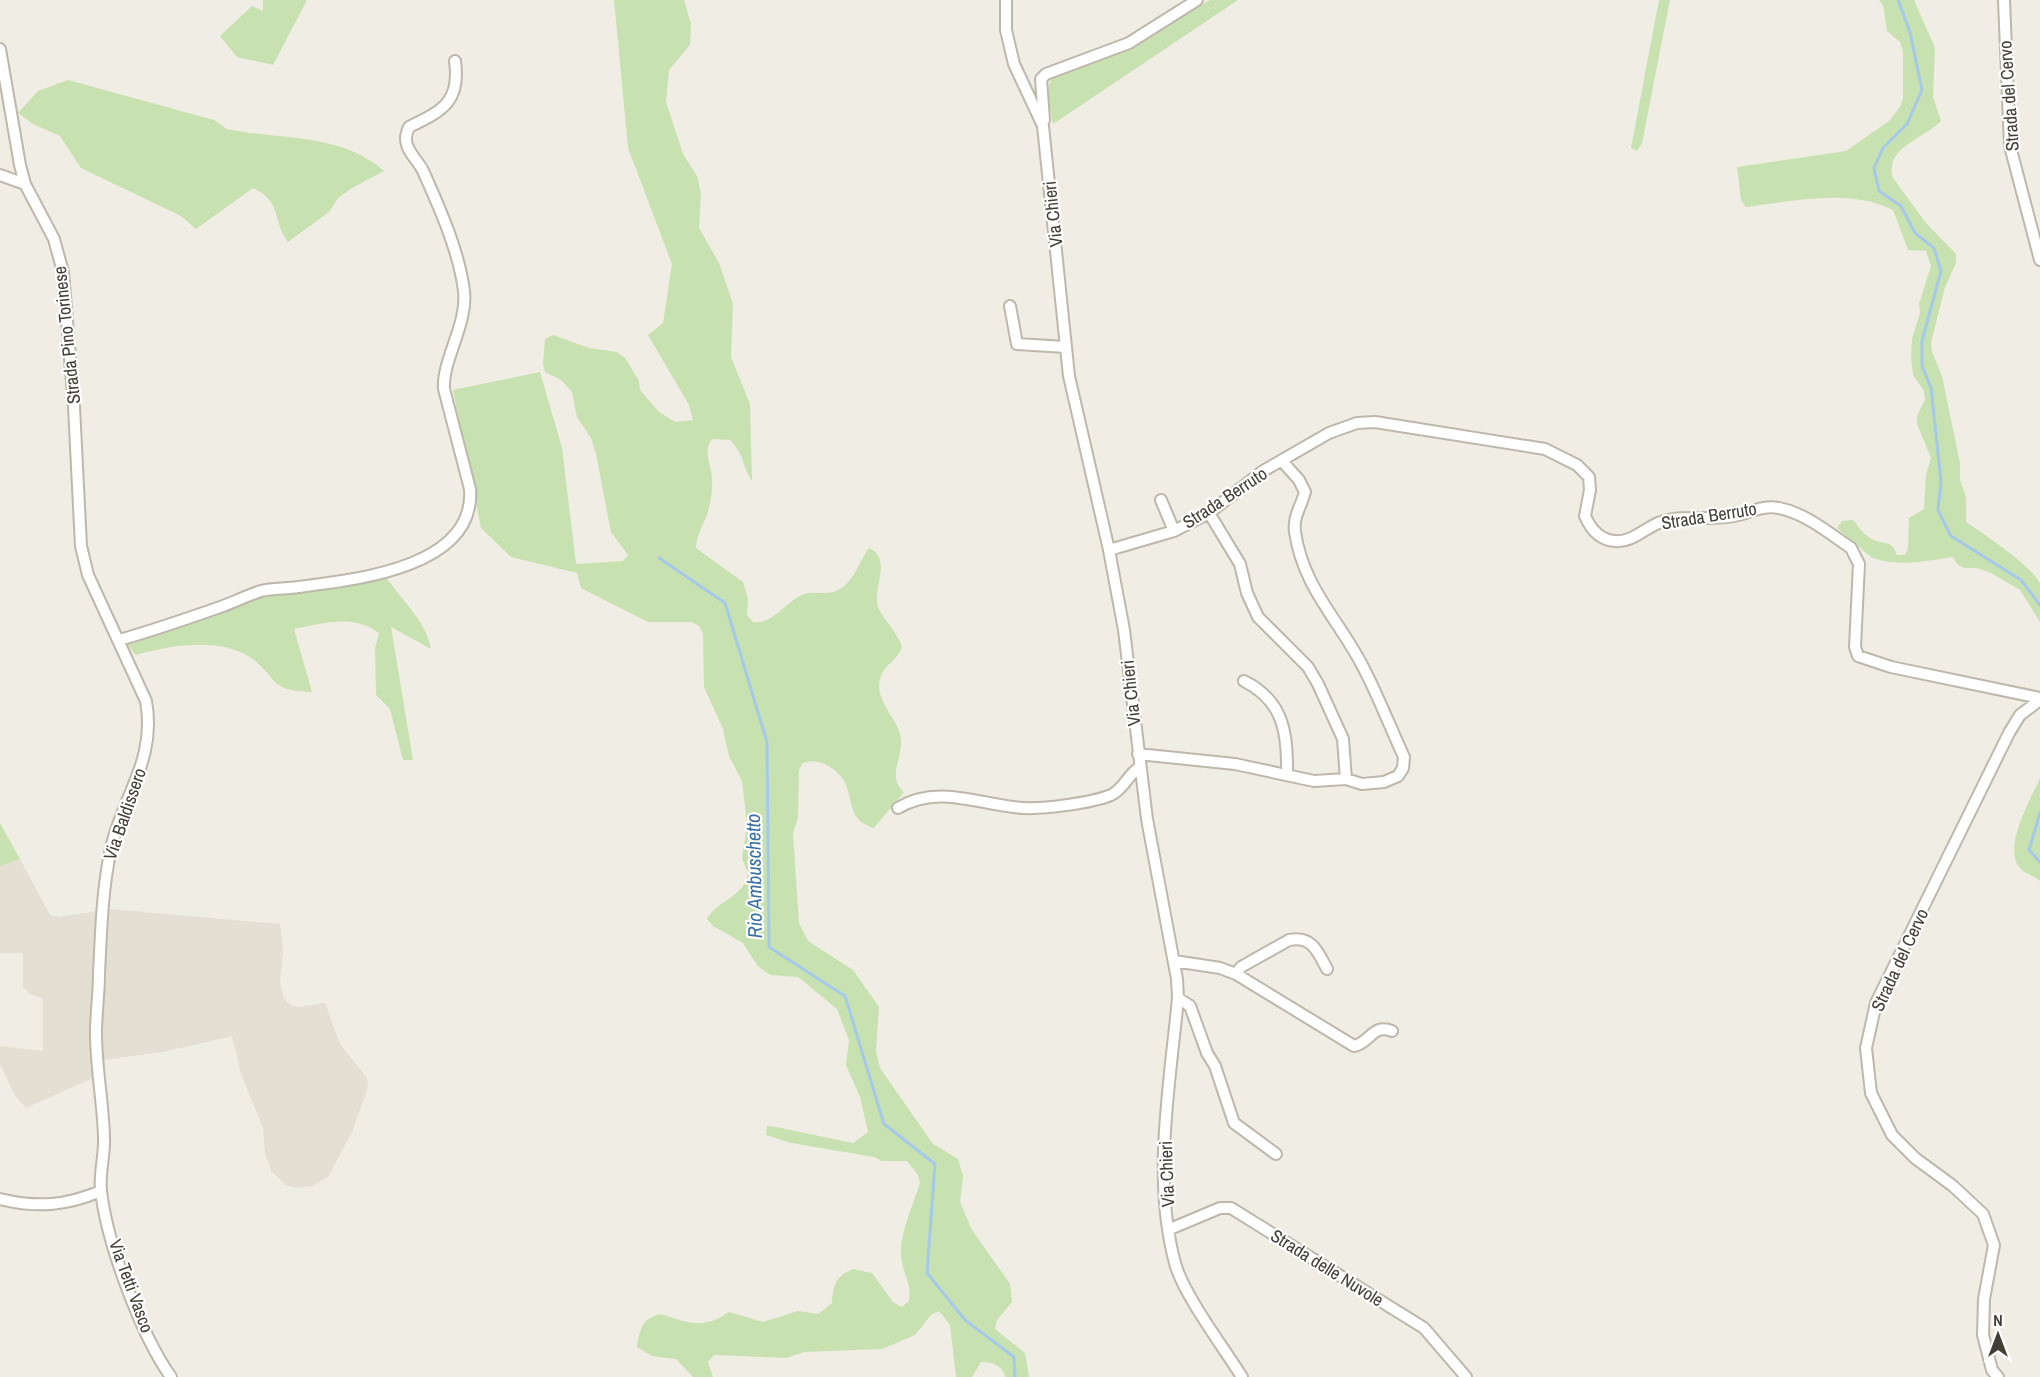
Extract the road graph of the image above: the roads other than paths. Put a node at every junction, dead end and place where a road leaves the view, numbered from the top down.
1 (1006, 0) edge
2 (1197, 0) edge
3 (2004, 0) edge
4 (0, 49) edge
5 (454, 61) dead end
6 (1042, 126) junction
7 (0, 175) edge
8 (25, 184) junction
9 (2040, 260) edge
10 (1010, 306) dead end
11 (1066, 347) junction
12 (1282, 461) junction
13 (78, 488) joint
14 (1161, 500) dead end
15 (1209, 513) junction
16 (1174, 531) junction
17 (1109, 550) junction
18 (119, 640) junction
19 (1244, 681) dead end
20 (2040, 699) edge
21 (1138, 753) junction
22 (1140, 767) junction
23 (1287, 775) junction
24 (1346, 778) junction
25 (898, 808) dead end
26 (1174, 961) junction
27 (1326, 969) dead end
28 (1236, 974) junction
29 (1178, 998) junction
30 (1392, 1031) dead end
31 (1275, 1154) dead end
32 (101, 1191) junction
33 (0, 1199) edge
34 (1170, 1229) junction
35 (171, 1377) edge
36 (1242, 1377) edge
37 (1466, 1377) edge
38 (1998, 1377) edge

1 - 6 street, Via Chieri
2 - 6 street
3 - 9 street, Strada del Cervo
4 - 8 street, Strada Pino Torinese
5 - 18 street
6 - 11 street, Via Chieri
7 - 8 street
8 - 13 street, Strada Pino Torinese
10 - 11 street
11 - 17 street, Via Chieri
12 - 15 street, Strada Berruto
12 - 20 street, Strada Berruto
12 - 24 street
13 - 18 street, Via Baldissero
14 - 16 street
15 - 16 street, Strada Berruto
15 - 24 street
16 - 17 street, Strada Berruto
17 - 21 street, Via Chieri
18 - 32 street, Via Baldissero
19 - 23 street
20 - 38 street, Strada del Cervo
21 - 22 street, Via Chieri
21 - 23 street
22 - 25 street
22 - 26 street, Via Chieri
23 - 24 street
26 - 28 street
26 - 29 street, Via Chieri
27 - 28 street
28 - 30 street
29 - 31 street
29 - 34 street, Via Chieri
32 - 33 street
32 - 35 street, Via Tetti Vasco
34 - 36 street, Via Chieri
34 - 37 street, Strada delle Nuvole

